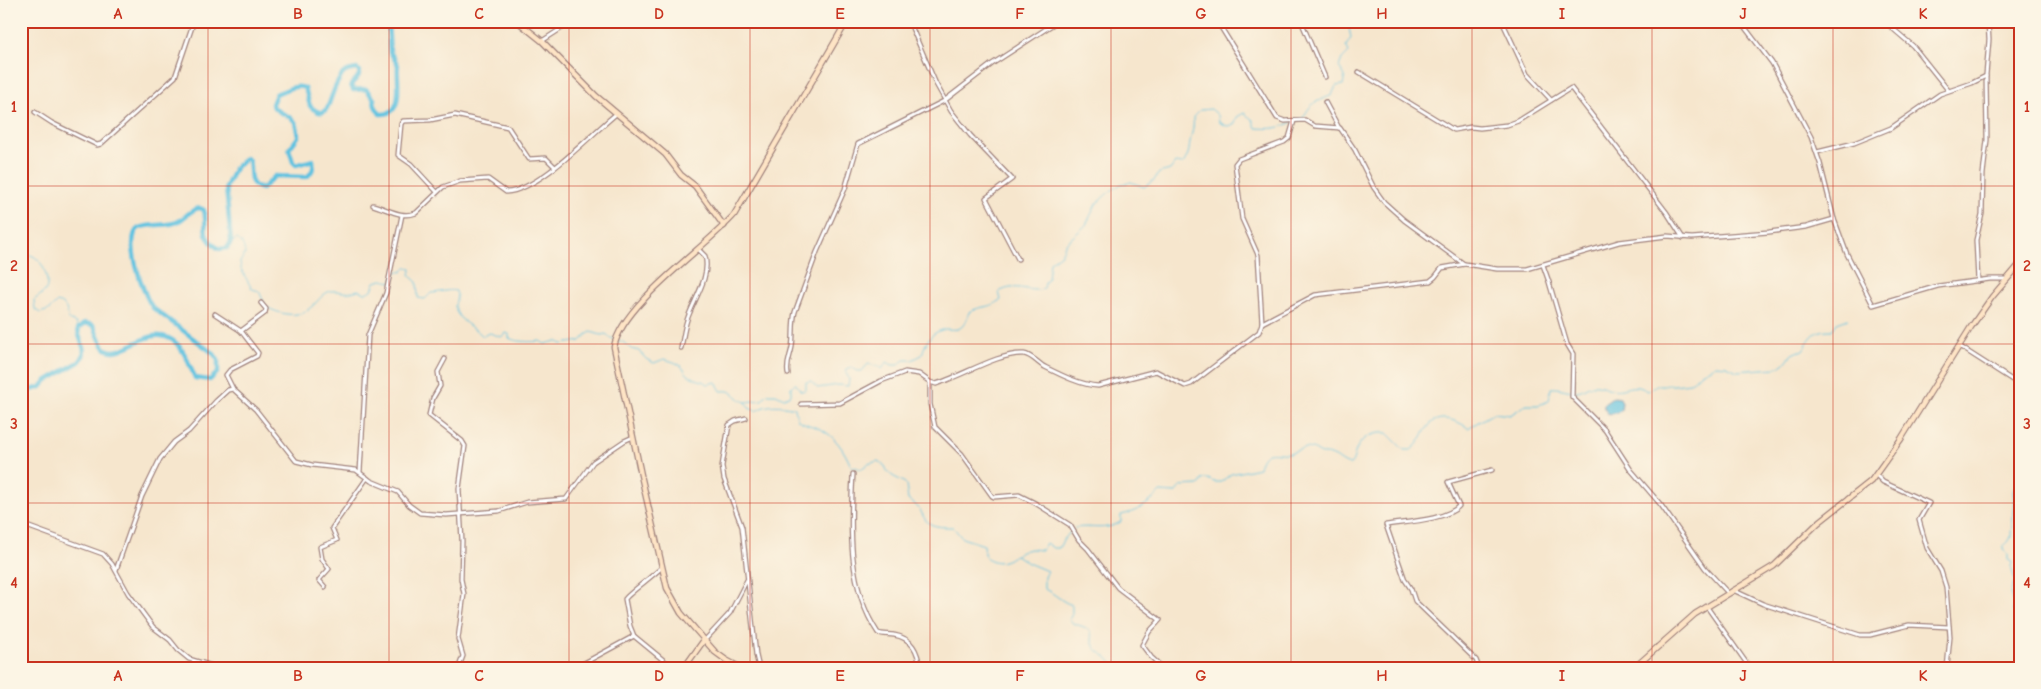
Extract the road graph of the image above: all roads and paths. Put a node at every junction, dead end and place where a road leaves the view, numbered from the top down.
1 (194, 21) edge
2 (516, 21) edge
3 (573, 21) edge
4 (847, 21) edge
5 (909, 21) edge
6 (1055, 21) edge
7 (1217, 21) edge
8 (1301, 21) edge
9 (1502, 21) edge
10 (1740, 21) edge
11 (1884, 21) edge
12 (1988, 21) edge
13 (542, 41) junction
14 (1359, 72) dead end
15 (1986, 75) junction
16 (1325, 76) dead end
17 (1948, 90) junction
18 (944, 100) junction
19 (1551, 100) junction
20 (1325, 102) dead end
21 (35, 112) dead end
22 (616, 114) junction
23 (1294, 121) junction
24 (1340, 128) junction
25 (1817, 152) junction
26 (555, 167) junction
27 (437, 192) junction
28 (373, 205) dead end
29 (402, 216) junction
30 (1834, 219) junction
31 (724, 226) junction
32 (1683, 238) junction
33 (699, 250) junction
34 (1018, 259) dead end
35 (1465, 264) junction
36 (2020, 264) edge
37 (1543, 265) junction
38 (2007, 279) junction
39 (1978, 281) junction
40 (261, 303) dead end
41 (215, 314) dead end
42 (1262, 323) junction
43 (241, 331) junction
44 (1959, 345) junction
45 (681, 348) dead end
46 (445, 359) dead end
47 (788, 374) dead end
48 (930, 382) junction
49 (2020, 385) edge
50 (233, 389) junction
51 (801, 404) dead end
52 (746, 418) dead end
53 (633, 437) junction
54 (1492, 470) dead end
55 (360, 472) junction
56 (852, 474) dead end
57 (1876, 475) junction
58 (367, 478) junction
59 (461, 514) junction
60 (21, 524) edge
61 (661, 568) junction
62 (116, 570) junction
63 (747, 580) junction
64 (325, 587) dead end
65 (1730, 592) junction
66 (1707, 606) junction
67 (1950, 627) junction
68 (634, 636) junction
69 (704, 640) junction
70 (219, 668) edge
71 (461, 668) edge
72 (574, 668) edge
73 (673, 668) edge
74 (684, 668) edge
75 (741, 668) edge
76 (759, 668) edge
77 (920, 668) edge
78 (1163, 668) edge
79 (1479, 668) edge
80 (1634, 668) edge
81 (1750, 668) edge
82 (1947, 668) edge

1 - 21 street
2 - 13 street
3 - 13 street
4 - 31 street
5 - 18 street
6 - 18 street
7 - 23 street
8 - 16 street
9 - 19 street
10 - 25 street
11 - 17 street
12 - 15 street
13 - 22 street
14 - 19 street
15 - 17 street
15 - 39 street
17 - 25 street
18 - 34 street
18 - 47 street
19 - 32 street
20 - 24 street
22 - 26 street
22 - 31 street
23 - 24 street
23 - 42 street
24 - 35 street
25 - 30 street
26 - 27 street
26 - 27 street
27 - 29 street
28 - 29 street
29 - 55 street
30 - 32 street
30 - 39 street
31 - 33 street
32 - 37 street
33 - 45 street
33 - 53 street
35 - 37 street
35 - 42 street
36 - 38 street
37 - 65 street
38 - 39 street
38 - 44 street
40 - 43 street
41 - 43 street
42 - 48 street
43 - 50 street
44 - 49 street
44 - 57 street
46 - 59 street
48 - 51 street
48 - 78 street
50 - 55 street
50 - 62 street
52 - 63 street
53 - 59 street
53 - 61 street
54 - 79 street
55 - 58 street
56 - 77 street
57 - 65 street
57 - 67 street
58 - 59 street
58 - 64 street
59 - 71 street
60 - 62 street
61 - 68 street
61 - 69 street
62 - 70 street
63 - 69 street
63 - 76 street
65 - 66 street
65 - 67 street
66 - 80 street
66 - 81 street
67 - 82 street
68 - 72 street
68 - 73 street
69 - 74 street
69 - 75 street

